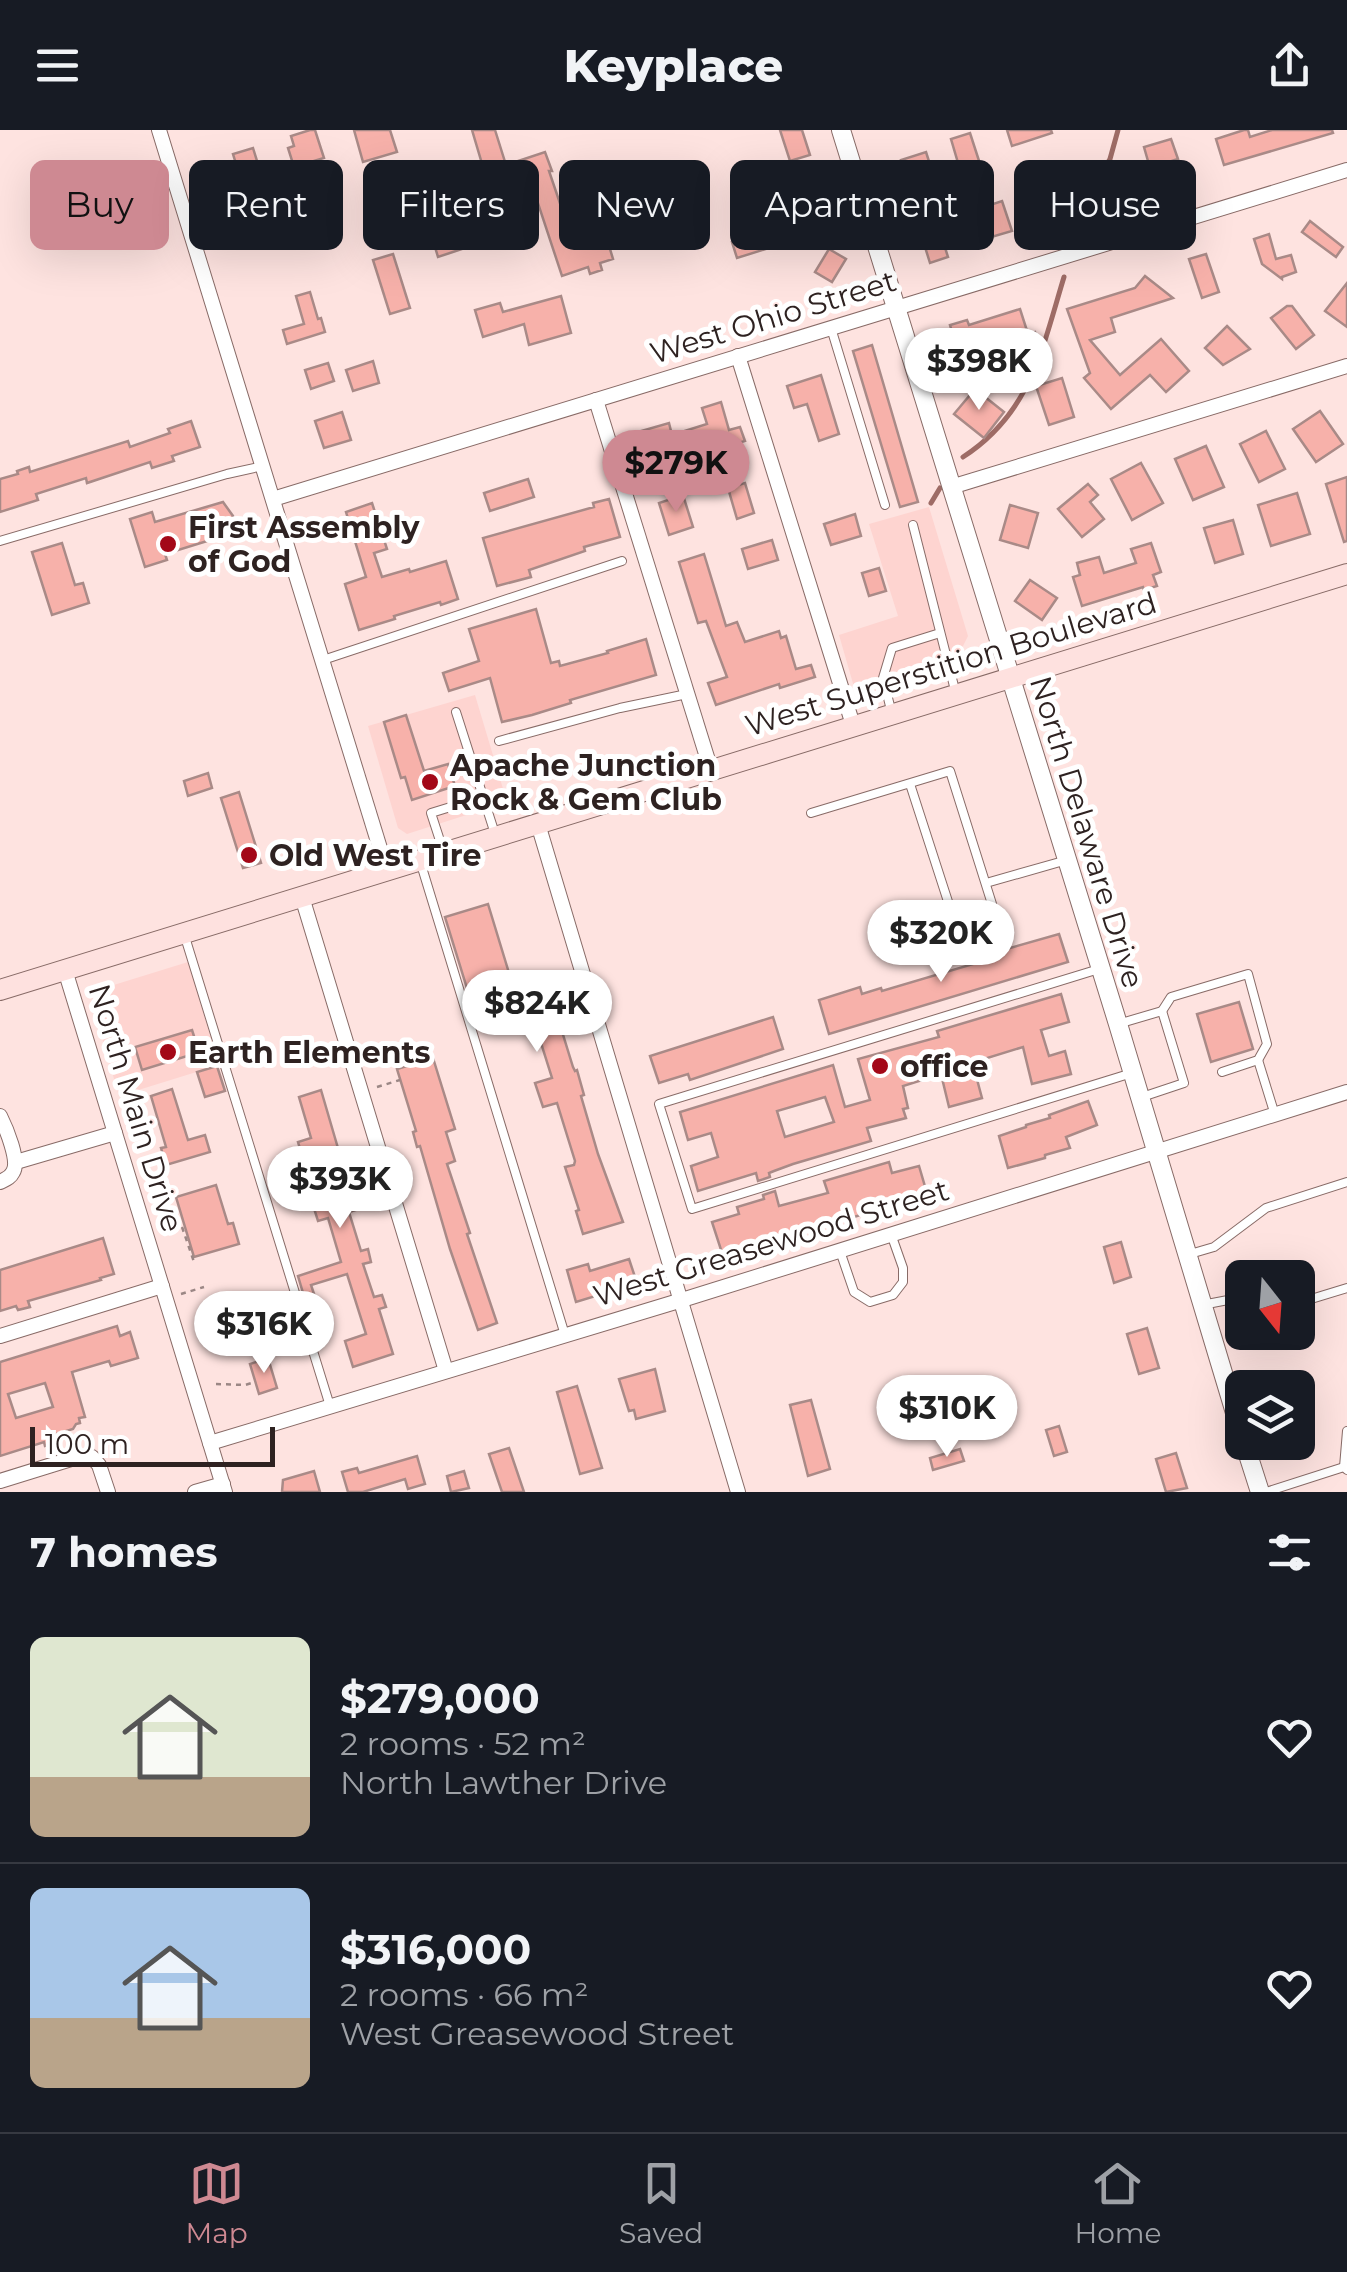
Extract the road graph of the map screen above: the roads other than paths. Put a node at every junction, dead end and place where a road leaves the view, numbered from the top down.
1 (159, 130) edge
2 (840, 130) edge
3 (1347, 170) edge
4 (896, 308) junction
5 (831, 328) junction
6 (738, 356) junction
7 (1347, 366) edge
8 (596, 400) junction
9 (262, 466) junction
10 (951, 488) junction
11 (272, 499) junction
12 (885, 505) dead end
13 (913, 525) dead end
14 (0, 541) edge
15 (622, 561) dead end
16 (1347, 574) edge
17 (940, 633) junction
18 (322, 660) junction
19 (1010, 678) junction
20 (688, 694) junction
21 (956, 694) junction
22 (456, 712) dead end
23 (892, 713) junction
24 (853, 725) junction
25 (499, 741) dead end
26 (711, 770) junction
27 (910, 784) junction
28 (483, 796) junction
29 (811, 813) dead end
30 (538, 824) junction
31 (496, 837) junction
32 (444, 853) junction
33 (1066, 860) junction
34 (420, 861) junction
35 (387, 871) junction
36 (986, 883) junction
37 (302, 896) junction
38 (184, 934) junction
39 (1100, 968) junction
40 (65, 970) junction
41 (0, 990) edge
42 (1162, 1011) junction
43 (1118, 1024) junction
44 (1258, 1060) junction
45 (1222, 1072) dead end
46 (1132, 1073) junction
47 (1347, 1092) edge
48 (1139, 1098) junction
49 (1275, 1115) junction
50 (0, 1116) edge
51 (114, 1133) junction
52 (1156, 1152) junction
53 (16, 1162) junction
54 (0, 1182) edge
55 (1347, 1182) edge
56 (891, 1234) junction
57 (840, 1251) junction
58 (1186, 1254) junction
59 (1347, 1288) edge
60 (164, 1292) junction
61 (1315, 1298) edge
62 (682, 1300) junction
63 (1225, 1301) edge
64 (1202, 1305) junction
65 (566, 1335) junction
66 (0, 1336) edge
67 (446, 1371) junction
68 (1225, 1378) edge
69 (330, 1406) junction
70 (1347, 1430) edge
71 (210, 1443) junction
72 (1252, 1460) edge
73 (1346, 1468) edge
74 (0, 1481) edge
75 (224, 1488) edge
76 (108, 1492) edge
77 (195, 1492) edge
78 (738, 1492) edge
79 (1263, 1492) edge

1 - 9 street
2 - 4 street, North Delaware Drive
3 - 4 street, West Ohio Street
4 - 5 street, West Ohio Street
4 - 10 street, North Delaware Drive
5 - 6 street, West Ohio Street
5 - 12 lane
6 - 8 street, West Ohio Street
6 - 24 street
7 - 10 street
8 - 11 street, West Ohio Street
8 - 20 street
9 - 11 street
9 - 14 lane
10 - 19 street, North Delaware Drive
11 - 18 street
13 - 17 lane
15 - 18 lane
16 - 19 main road, West Superstition Boulevard
17 - 21 lane
17 - 23 lane
18 - 35 street
19 - 21 main road, West Superstition Boulevard
19 - 33 street, North Delaware Drive
20 - 25 lane
20 - 26 street
21 - 23 main road, West Superstition Boulevard
22 - 28 lane
23 - 24 main road, West Superstition Boulevard
24 - 26 main road, West Superstition Boulevard
26 - 30 main road, West Superstition Boulevard
27 - 29 lane
27 - 36 lane
27 - 36 lane
28 - 31 lane
28 - 32 lane
30 - 31 main road, West Superstition Boulevard
30 - 62 street
31 - 32 main road, West Superstition Boulevard
32 - 34 main road, West Superstition Boulevard
33 - 36 lane
33 - 39 street, North Delaware Drive
34 - 35 main road, West Superstition Boulevard
34 - 65 lane
35 - 37 main road, West Superstition Boulevard
37 - 38 main road, West Superstition Boulevard
37 - 67 street
38 - 40 main road, West Superstition Boulevard
38 - 69 lane
39 - 43 street, North Delaware Drive
39 - 46 lane
40 - 41 main road, West Superstition Boulevard
40 - 51 street, North Main Drive
42 - 43 lane
42 - 44 lane
42 - 48 lane
43 - 46 street, North Delaware Drive
44 - 45 lane
44 - 49 lane
46 - 48 street, North Delaware Drive
47 - 49 street, West Greasewood Street
48 - 52 street, North Delaware Drive
49 - 52 street, West Greasewood Street
50 - 53 street
51 - 53 street
51 - 60 street, North Main Drive
52 - 56 street, West Greasewood Street
52 - 58 street, North Delaware Drive
53 - 54 street
55 - 58 lane
56 - 57 street, West Greasewood Street
56 - 57 lane
57 - 62 street, West Greasewood Street
58 - 64 street, North Delaware Drive
59 - 61 lane
60 - 66 street
60 - 71 street, North Main Drive
62 - 65 street, West Greasewood Street
62 - 78 street
63 - 64 lane
64 - 68 street, North Delaware Drive
65 - 67 street, West Greasewood Street
67 - 69 street, West Greasewood Street
69 - 71 street, West Greasewood Street
70 - 73 lane
71 - 75 street, North Main Drive
72 - 79 street, North Delaware Drive
73 - 79 lane
74 - 76 street
75 - 77 street

